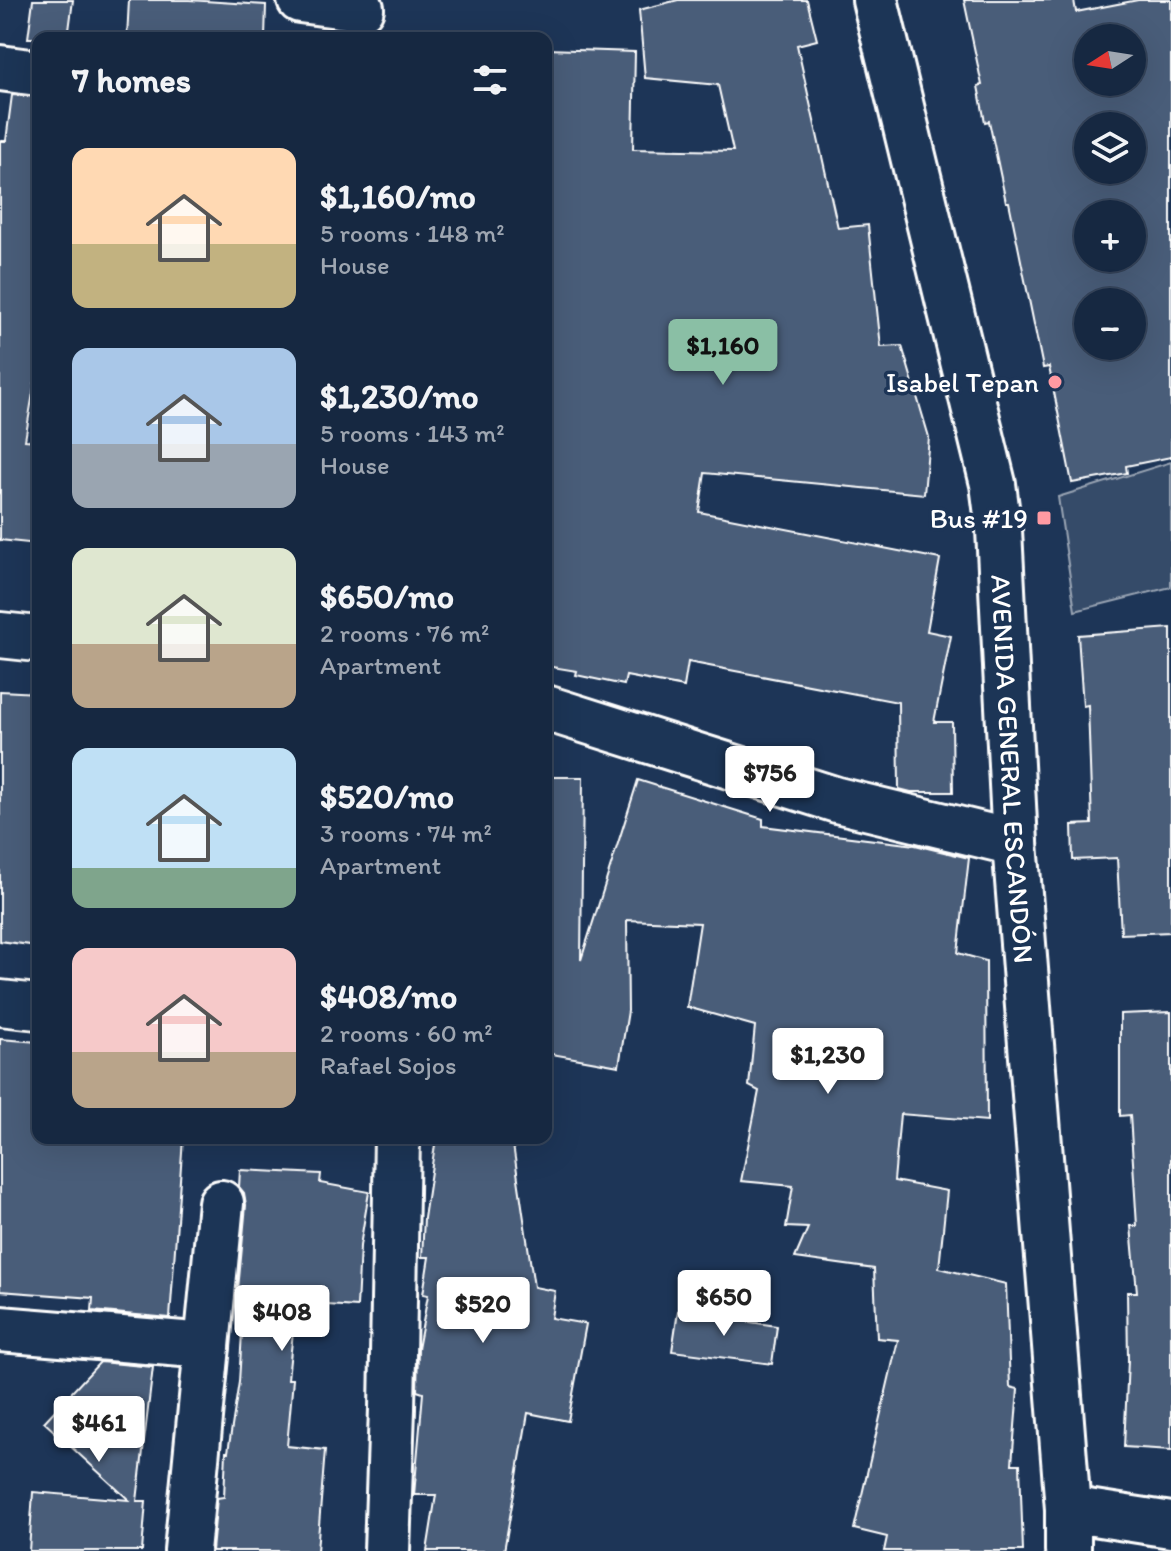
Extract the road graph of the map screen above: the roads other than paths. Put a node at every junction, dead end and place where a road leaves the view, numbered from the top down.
1 (300, 0) edge
2 (875, 0) edge
3 (360, 15) edge
4 (0, 68) edge
5 (32, 72) edge
6 (0, 635) edge
7 (32, 638) edge
8 (552, 710) edge
9 (1015, 843) junction
10 (0, 1003) edge
11 (32, 1006) edge
12 (397, 1144) edge
13 (221, 1203) dead end
14 (0, 1329) edge
15 (207, 1346) junction
16 (1171, 1525) edge
17 (1068, 1530) edge
18 (187, 1551) edge
19 (387, 1551) edge

1 - 3 street
2 - 9 street, AVENIDA GENERAL ESCANDÓN
4 - 5 street
6 - 7 street
8 - 9 street
9 - 17 street, AVENIDA GENERAL ESCANDÓN
10 - 11 street
12 - 19 street
13 - 15 street
14 - 15 street
15 - 18 street
16 - 17 street

